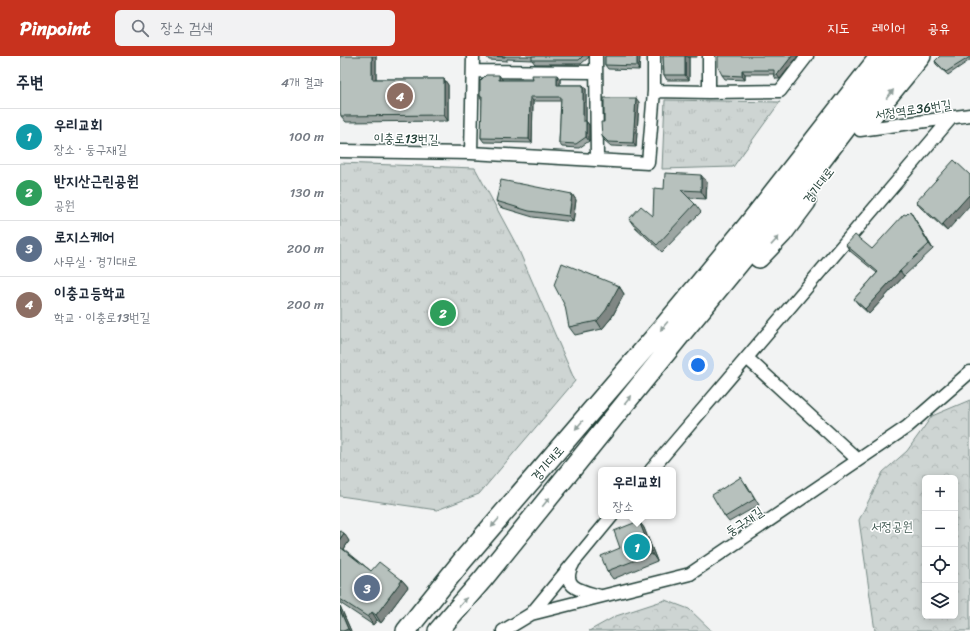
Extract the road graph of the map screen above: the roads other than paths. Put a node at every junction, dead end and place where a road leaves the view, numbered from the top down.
1 (473, 56) edge
2 (596, 56) edge
3 (654, 56) edge
4 (709, 56) edge
5 (807, 56) edge
6 (864, 56) edge
7 (880, 56) edge
8 (901, 56) edge
9 (921, 56) edge
10 (473, 71) junction
11 (596, 72) junction
12 (654, 91) junction
13 (709, 92) junction
14 (970, 114) edge
15 (952, 118) junction
16 (860, 130) junction
17 (340, 151) edge
18 (471, 153) junction
19 (597, 159) junction
20 (689, 296) junction
21 (706, 305) junction
22 (747, 358) junction
23 (970, 372) edge
24 (857, 460) junction
25 (654, 467) edge
26 (609, 519) edge
27 (579, 555) junction
28 (601, 596) junction
29 (531, 614) junction
30 (406, 631) edge
31 (438, 631) edge
32 (503, 631) edge

1 - 10 street
2 - 11 street
3 - 12 street, 이충로13번길
4 - 13 street
5 - 13 street
6 - 20 main road, 경기대로
7 - 20 main road, 경기대로
8 - 21 main road, 경기대로
16 -> 9 main road, 경기대로
10 - 11 street
10 - 18 street
11 - 19 street
12 - 13 street
12 - 19 street, 이충로13번길
14 - 15 street, 서정역로36번길
15 - 16 street, 서정역로36번길
15 - 22 street
21 -> 16 main road, 경기대로
17 - 18 street, 이충로13번길
18 - 19 street, 이충로13번길
20 -> 30 main road, 경기대로
31 -> 21 main road, 경기대로
22 - 24 street
22 - 25 street
23 - 24 street, 둥구재길
24 - 28 street, 둥구재길
26 - 27 street
27 - 28 street
27 - 29 street
28 - 29 street, 둥구재길
29 - 32 street, 둥구재길

